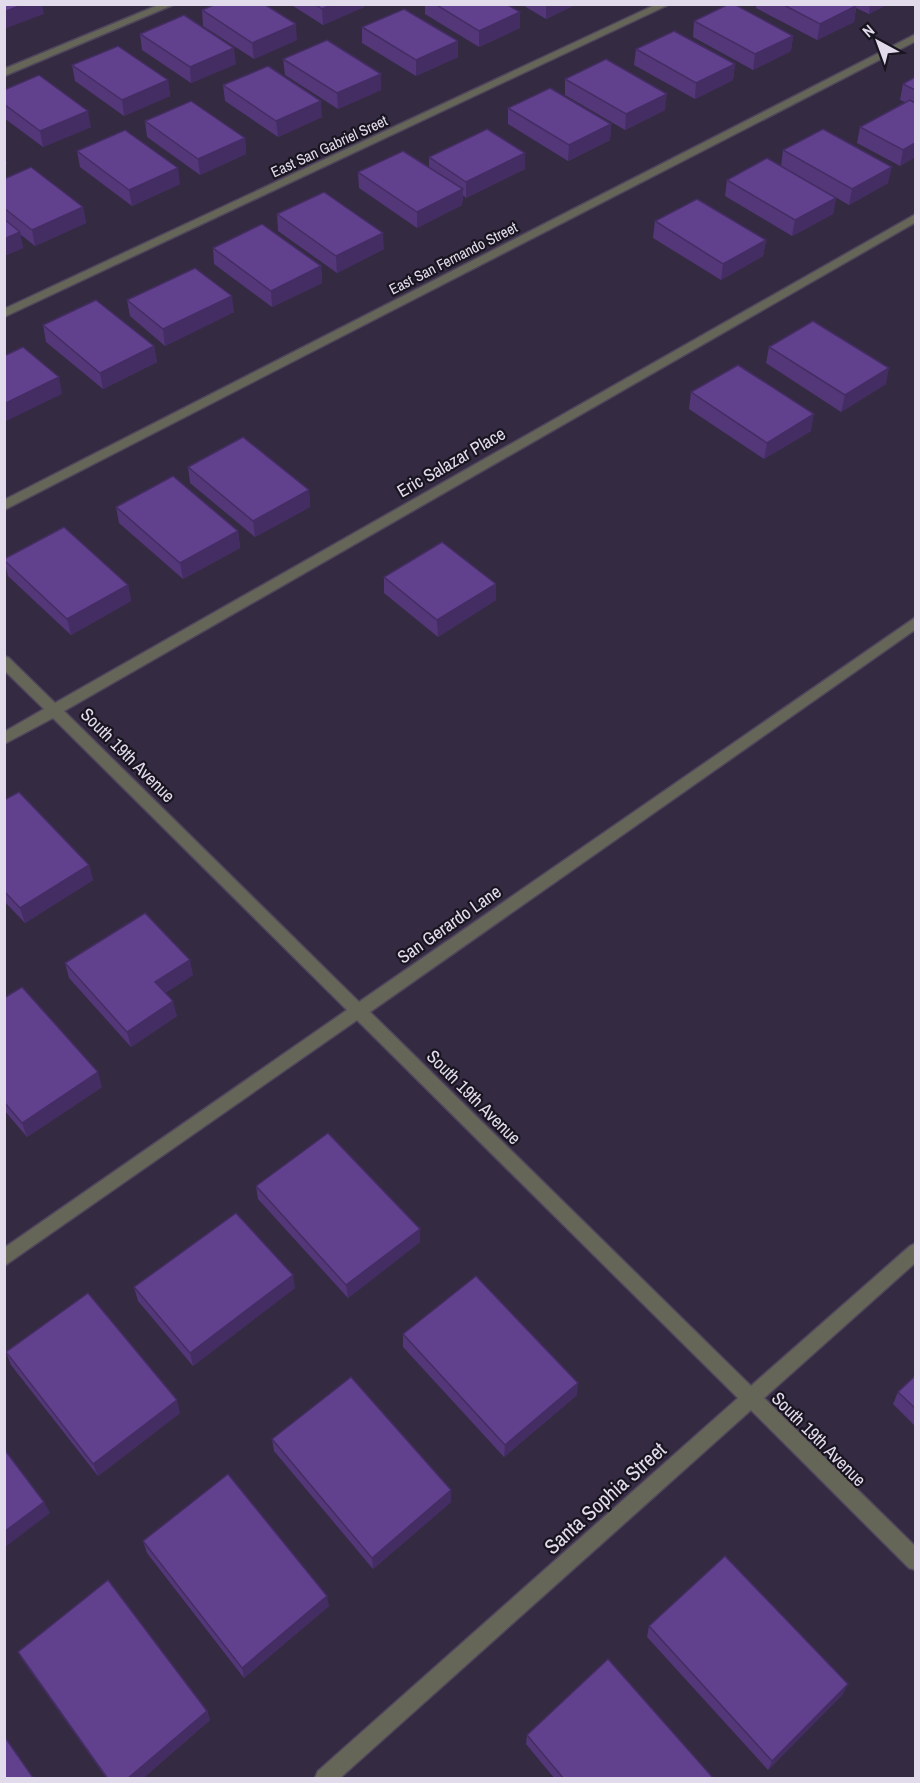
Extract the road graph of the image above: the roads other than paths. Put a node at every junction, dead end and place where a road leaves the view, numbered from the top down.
1 (171, 4) edge
2 (666, 4) edge
3 (915, 37) edge
4 (4, 72) edge
5 (915, 217) edge
6 (4, 314) edge
7 (4, 506) edge
8 (915, 622) edge
9 (4, 661) edge
10 (55, 710) junction
11 (4, 739) edge
12 (359, 1011) junction
13 (915, 1251) edge
14 (4, 1258) edge
15 (751, 1398) junction
16 (915, 1561) edge
17 (325, 1779) edge

1 - 4 street
2 - 6 street, East San Gabriel Sreet
3 - 7 street, East San Fernando Street
5 - 10 street, Eric Salazar Place
8 - 12 street, San Gerardo Lane
9 - 10 street, South 19th Avenue
10 - 11 street, Eric Salazar Place
10 - 12 street, South 19th Avenue
12 - 14 street, San Gerardo Lane
12 - 15 street, South 19th Avenue
13 - 15 street, Santa Sophia Street
15 - 16 street, South 19th Avenue
15 - 17 street, Santa Sophia Street

